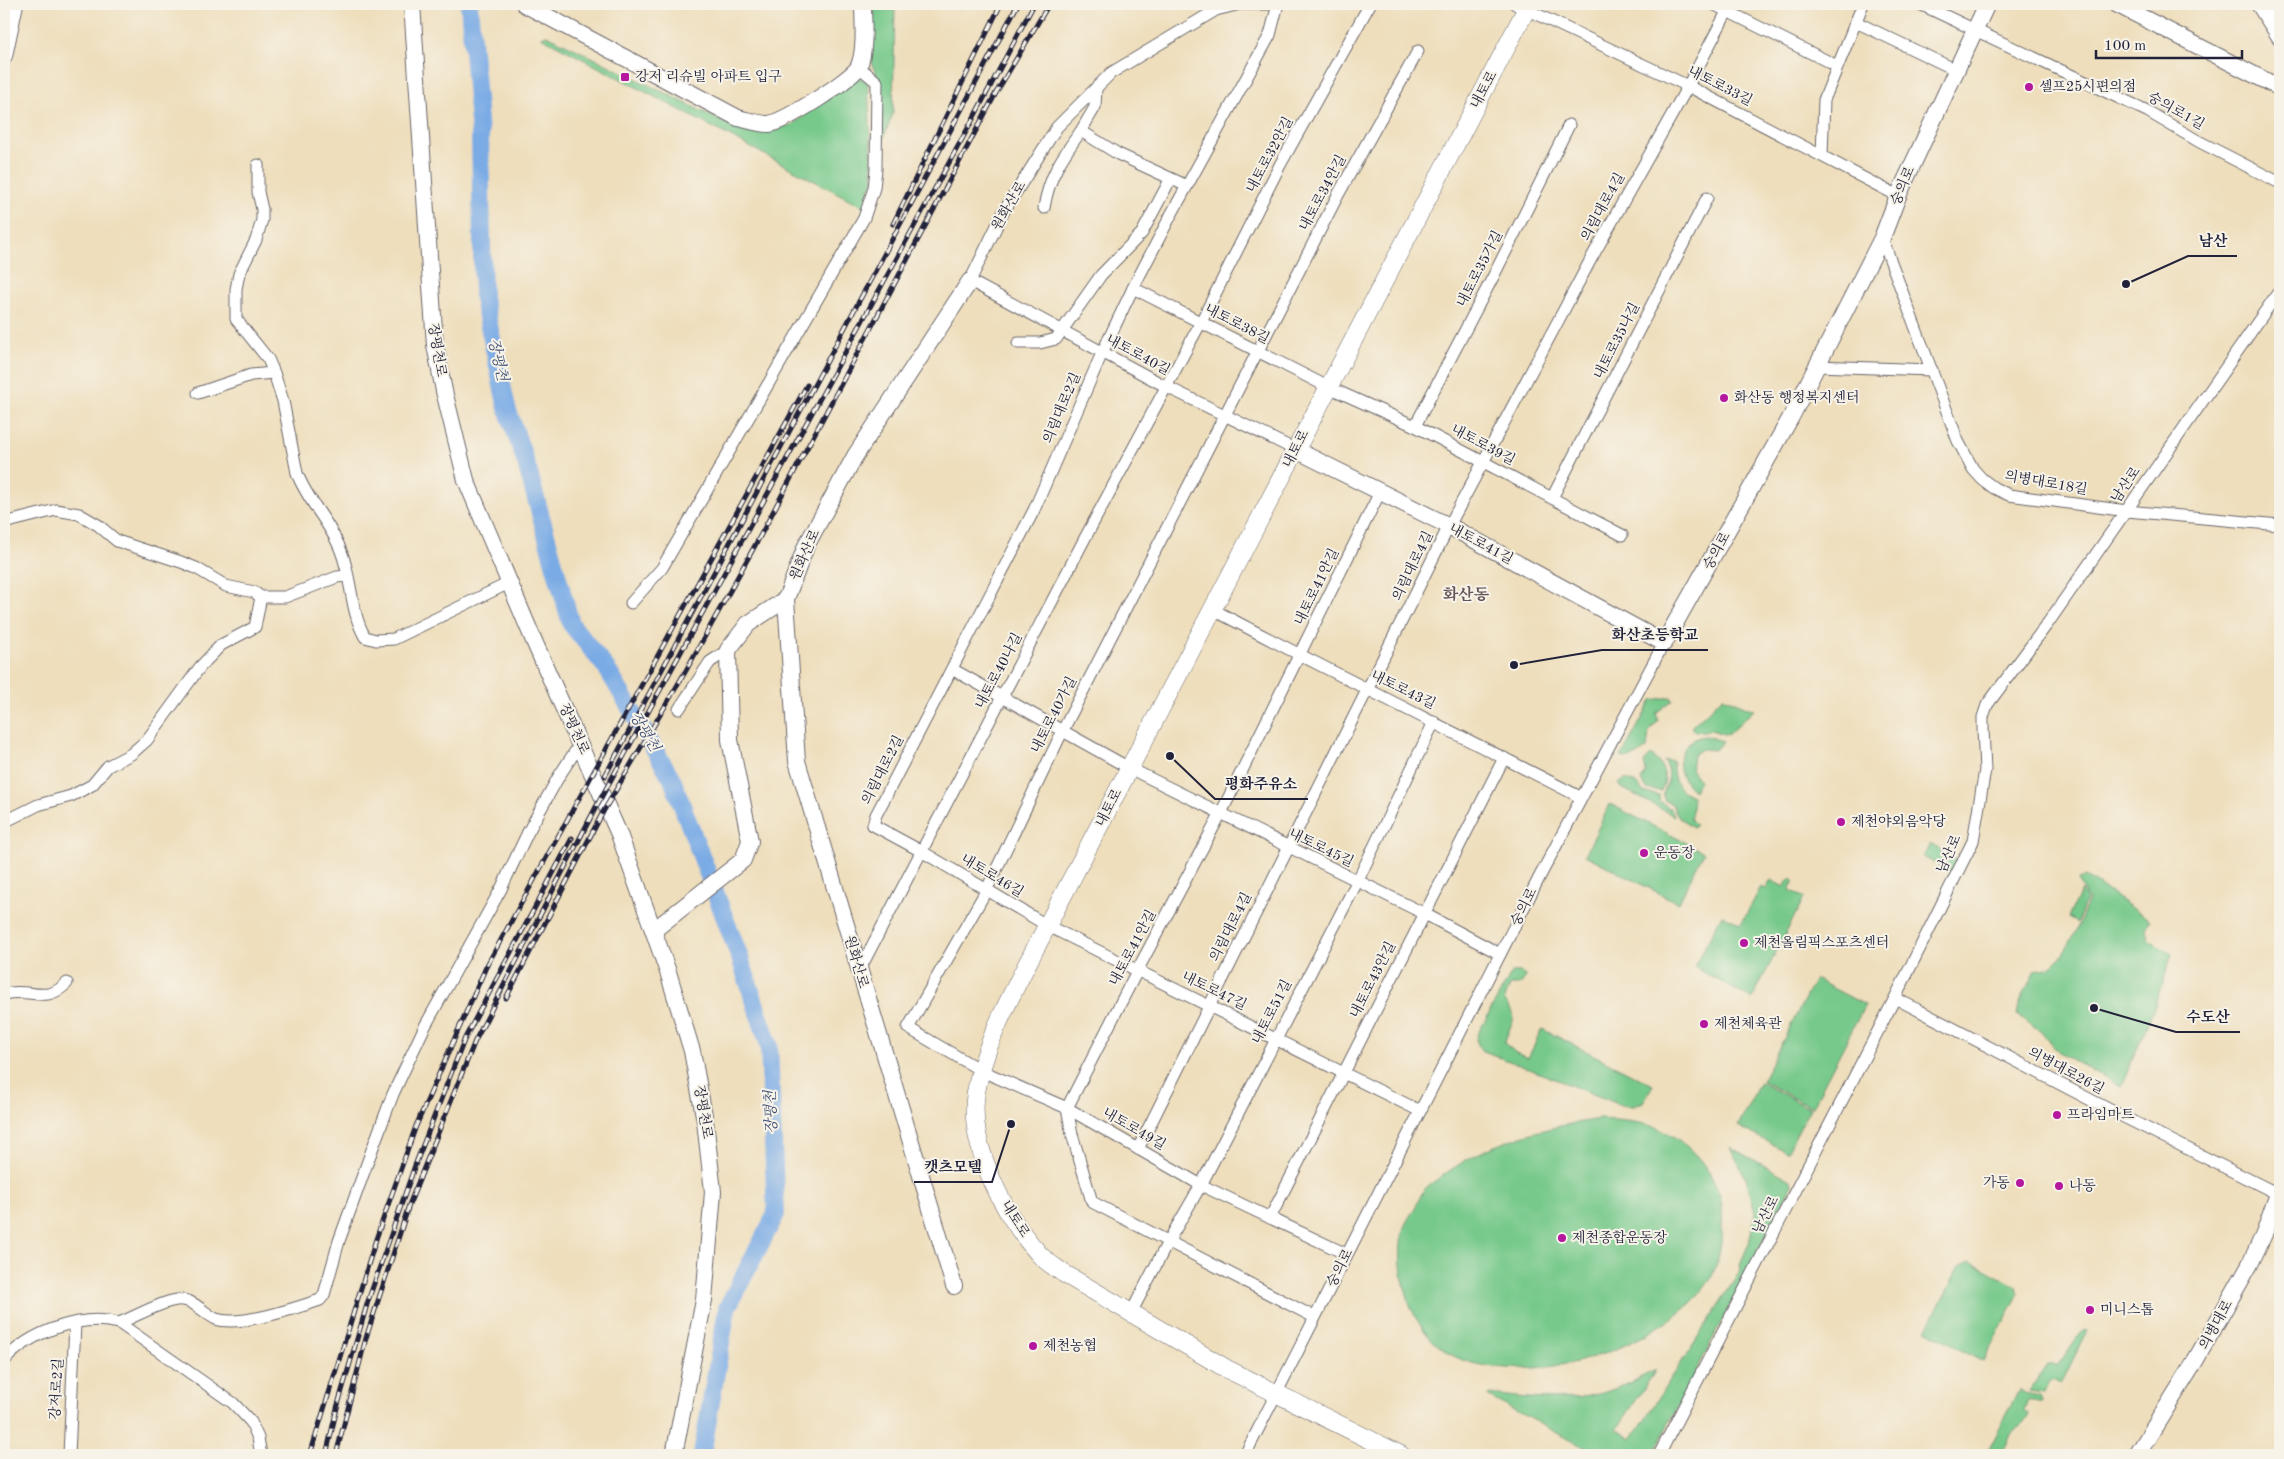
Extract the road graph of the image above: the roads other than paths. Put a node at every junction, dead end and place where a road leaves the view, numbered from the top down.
1 (14, 4) edge
2 (412, 4) edge
3 (524, 4) edge
4 (863, 4) edge
5 (1277, 4) edge
6 (1370, 4) edge
7 (1713, 4) edge
8 (1863, 4) edge
9 (1920, 4) edge
10 (1987, 4) edge
11 (2116, 4) edge
12 (1524, 6) edge
13 (1730, 7) edge
14 (2267, 8) edge
15 (1856, 22) junction
16 (1975, 30) junction
17 (2280, 37) edge
18 (1418, 51) dead end
19 (4, 56) edge
20 (1837, 66) junction
21 (858, 67) junction
22 (1956, 70) junction
23 (1688, 86) junction
24 (1096, 88) junction
25 (2280, 88) edge
26 (1569, 125) dead end
27 (1081, 131) junction
28 (1822, 155) junction
29 (258, 165) dead end
30 (1170, 180) junction
31 (2280, 183) edge
32 (1186, 186) junction
33 (1898, 196) junction
34 (1707, 198) dead end
35 (1044, 208) dead end
36 (1882, 238) junction
37 (970, 281) junction
38 (1133, 288) junction
39 (2280, 290) edge
40 (1201, 322) junction
41 (1063, 331) junction
42 (1018, 343) dead end
43 (1259, 352) junction
44 (1102, 353) junction
45 (1816, 366) junction
46 (1932, 370) junction
47 (274, 373) junction
48 (1167, 387) junction
49 (1328, 387) junction
50 (198, 393) dead end
51 (1226, 416) junction
52 (1415, 426) junction
53 (1296, 450) junction
54 (1483, 462) junction
55 (1381, 490) junction
56 (1552, 498) junction
57 (2127, 511) junction
58 (4, 523) edge
59 (2280, 525) edge
60 (1450, 526) junction
61 (1622, 535) dead end
62 (347, 576) junction
63 (509, 583) junction
64 (261, 597) junction
65 (786, 599) junction
66 (632, 603) dead end
67 (1212, 609) junction
68 (1664, 643) junction
69 (728, 650) junction
70 (1300, 656) junction
71 (952, 670) junction
72 (1368, 690) junction
73 (1002, 697) junction
74 (679, 709) dead end
75 (1434, 722) junction
76 (1063, 730) junction
77 (580, 744) junction
78 (1504, 758) junction
79 (1129, 768) junction
80 (1580, 798) junction
81 (1220, 815) junction
82 (4, 822) edge
83 (873, 825) joint
84 (1287, 848) junction
85 (922, 851) junction
86 (1357, 882) junction
87 (986, 890) junction
88 (1423, 913) junction
89 (660, 925) junction
90 (1048, 926) junction
91 (1500, 954) junction
92 (1137, 970) junction
93 (859, 971) junction
94 (68, 983) dead end
95 (4, 994) edge
96 (1895, 998) junction
97 (1209, 1006) junction
98 (908, 1028) joint
99 (1276, 1039) junction
100 (982, 1072) junction
101 (1343, 1073) junction
102 (1067, 1108) junction
103 (1420, 1111) junction
104 (1138, 1149) junction
105 (1201, 1185) junction
106 (2278, 1200) edge
107 (1270, 1218) junction
108 (1168, 1242) junction
109 (1346, 1254) junction
110 (954, 1286) dead end
111 (1131, 1313) junction
112 (1314, 1317) junction
113 (75, 1324) junction
114 (119, 1324) junction
115 (4, 1361) edge
116 (1276, 1391) junction
117 (69, 1455) edge
118 (261, 1455) edge
119 (674, 1455) edge
120 (1245, 1455) edge
121 (1401, 1455) edge
122 (1659, 1455) edge
123 (2137, 1455) edge

1 - 19 street
2 - 63 street, 장평천로
3 - 21 street
4 - 21 street
5 - 24 street, 원화산로
5 - 32 street, 의림대로2길
6 - 40 street, 내토로32안길
7 - 13 street
8 - 15 street
9 - 16 street, 숭의로1길
10 - 16 street, 숭의로
11 - 25 street
12 - 23 street, 내토로33길
12 - 49 main road, 내토로
13 - 20 street
13 - 23 street, 의림대로4길
14 - 17 street
15 - 20 street
15 - 22 street
16 - 22 street, 숭의로
16 - 31 street, 숭의로1길
18 - 43 street, 내토로34안길
20 - 28 street
21 - 66 street
22 - 33 street, 숭의로
23 - 28 street, 내토로33길
23 - 54 street, 의림대로4길
24 - 27 street
24 - 37 street, 원화산로
26 - 52 street, 내토로35가길
27 - 30 street
27 - 35 street
28 - 33 street, 내토로33길
29 - 47 street
30 - 32 street
30 - 41 street
32 - 38 street, 의림대로2길
33 - 36 street, 숭의로
34 - 56 street, 내토로35나길
36 - 45 street, 숭의로
36 - 46 street, 의병대로18길
37 - 41 street, 내토로40길
37 - 65 street, 원화산로
38 - 40 street, 내토로38길
38 - 44 street, 의림대로2길
39 - 57 street, 남산로
40 - 43 street, 내토로38길
40 - 48 street, 내토로32안길
41 - 42 street
41 - 44 street, 내토로40길
43 - 49 street, 내토로38길
43 - 51 street, 내토로34안길
44 - 48 street, 내토로40길
44 - 71 street, 의림대로2길
45 - 46 street
45 - 68 street, 숭의로
46 - 57 street, 의병대로18길
47 - 50 street
47 - 62 street
48 - 51 street, 내토로40길
48 - 73 street, 내토로40나길
49 - 52 street, 내토로39길
49 - 53 main road, 내토로
51 - 53 street, 내토로40길
51 - 76 street, 내토로40가길
52 - 54 street, 내토로39길
53 - 55 street, 내토로41길
53 - 67 main road, 내토로
54 - 56 street, 내토로39길
54 - 60 street, 의림대로4길
55 - 60 street, 내토로41길
55 - 70 street, 내토로41안길
56 - 61 street, 내토로39길
57 - 59 street, 의병대로18길
57 - 96 street, 남산로
58 - 64 street
60 - 68 street, 내토로41길
60 - 72 street, 의림대로4길
62 - 63 street
62 - 64 street
63 - 77 street, 장평천로
64 - 82 street
65 - 69 street
65 - 93 street, 원화산로
67 - 70 street, 내토로43길
67 - 79 main road, 내토로
68 - 80 street, 숭의로
69 - 74 street
69 - 89 street
70 - 72 street, 내토로43길
70 - 81 street, 내토로41안길
71 - 73 street, 내토로45길
71 - 83 street, 의림대로2길
72 - 75 street, 내토로43길
72 - 84 street, 의림대로4길
73 - 76 street, 내토로45길
73 - 85 street, 내토로40나길
75 - 78 street, 내토로43길
75 - 86 street, 내토로51길
76 - 79 street, 내토로45길
76 - 87 street, 내토로40가길
77 - 89 street, 장평천로
77 - 114 street
78 - 80 street, 내토로43길
78 - 88 street, 내토로43안길
79 - 81 street, 내토로45길
79 - 90 main road, 내토로
80 - 91 street, 숭의로
81 - 84 street, 내토로45길
81 - 92 street, 내토로41안길
83 - 85 street, 내토로46길
84 - 86 street, 내토로45길
84 - 97 street, 의림대로4길
85 - 87 street, 내토로46길
85 - 93 street, 내토로40나길
86 - 88 street, 내토로45길
86 - 99 street, 내토로51길
87 - 90 street, 내토로46길
87 - 98 street, 내토로40가길
88 - 91 street, 내토로45길
88 - 101 street, 내토로43안길
89 - 119 street, 장평천로
90 - 92 street, 내토로47길
90 - 100 main road, 내토로
91 - 103 street, 숭의로
92 - 97 street, 내토로47길
92 - 102 street, 내토로41안길
93 - 110 street, 원화산로
94 - 95 street
96 - 106 street, 의병대로26길
96 - 122 street, 남산로
97 - 99 street, 내토로47길
97 - 104 street, 의림대로4길
98 - 100 street, 내토로49길
99 - 101 street, 내토로47길
99 - 105 street, 내토로51길
100 - 102 street, 내토로49길
100 - 111 main road, 내토로
101 - 103 street, 내토로47길
101 - 107 street, 내토로43안길
102 - 104 street, 내토로49길
102 - 108 street
103 - 109 street, 숭의로
104 - 105 street, 내토로49길
105 - 107 street, 내토로49길
105 - 108 street, 내토로51길
106 - 123 street, 의병대로
107 - 109 street, 내토로49길
108 - 111 street, 내토로51길
108 - 112 street
109 - 112 street, 숭의로
111 - 116 main road, 내토로
112 - 116 street, 숭의로
113 - 114 street
113 - 115 street
113 - 117 street, 강저로2길
114 - 118 street
116 - 120 street, 숭의로
116 - 121 main road, 내토로

